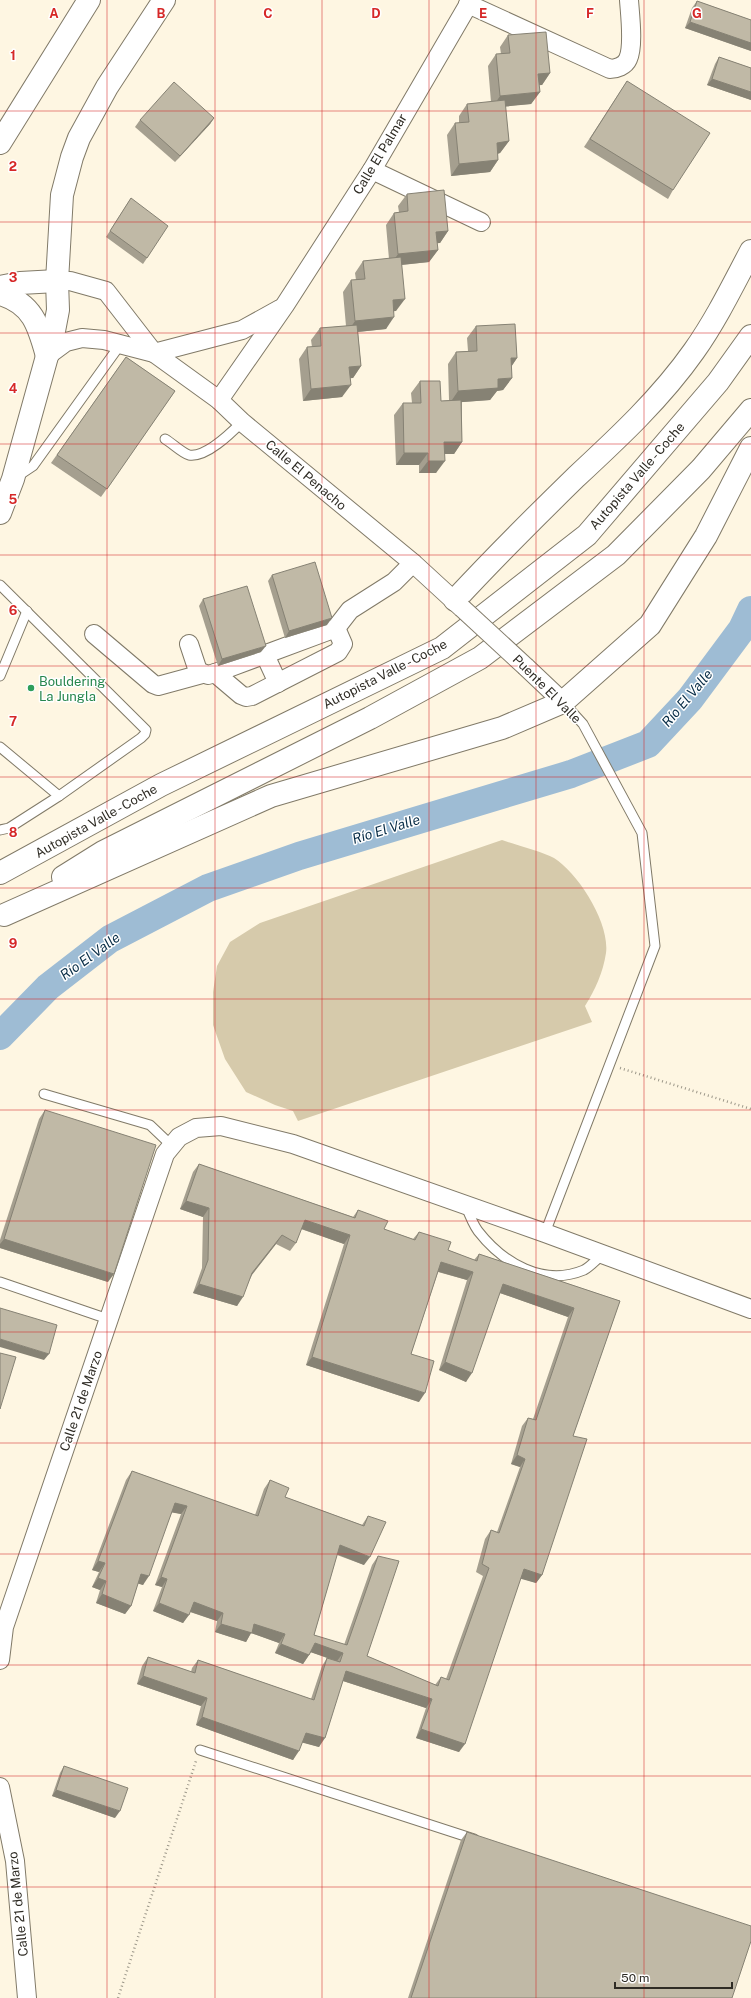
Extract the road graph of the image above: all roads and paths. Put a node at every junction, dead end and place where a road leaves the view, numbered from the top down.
1 (89, 0) edge
2 (164, 0) edge
3 (629, 0) edge
4 (469, 2) edge
5 (0, 143) edge
6 (372, 170) junction
7 (481, 222) dead end
8 (751, 251) edge
9 (57, 281) junction
10 (0, 287) edge
11 (0, 294) edge
12 (285, 305) junction
13 (751, 336) edge
14 (120, 345) junction
15 (154, 353) junction
16 (47, 356) junction
17 (219, 400) junction
18 (751, 410) edge
19 (242, 422) junction
20 (165, 439) dead end
21 (751, 448) edge
22 (13, 479) junction
23 (0, 513) edge
24 (413, 563) junction
25 (0, 585) edge
26 (459, 604) junction
27 (27, 611) junction
28 (336, 628) junction
29 (94, 634) dead end
30 (189, 644) dead end
31 (266, 655) junction
32 (209, 674) junction
33 (0, 676) edge
34 (278, 683) junction
35 (563, 702) junction
36 (0, 747) edge
37 (59, 796) junction
38 (0, 830) edge
39 (0, 873) edge
40 (2, 916) edge
41 (610, 1065) junction
42 (44, 1094) dead end
43 (751, 1110) edge
44 (172, 1146) junction
45 (465, 1205) junction
46 (545, 1233) junction
47 (603, 1254) junction
48 (0, 1282) edge
49 (751, 1309) edge
50 (108, 1319) junction
51 (0, 1660) edge
52 (200, 1750) joint
53 (0, 1787) edge
54 (487, 1843) edge
55 (26, 1998) edge
56 (118, 1998) edge

1 - 5 main road
2 - 9 main road
3 - 4 street
4 - 6 street, Calle El Palmar
6 - 7 street
6 - 12 street, Calle El Palmar
8 - 26 main road
9 - 10 main road
9 - 15 street
9 - 16 main road
11 - 16 main road
12 - 15 street, Calle El Palmar
12 - 17 street, Calle El Palmar
13 - 39 main road, Autopista Valle - Coche
14 - 15 street
14 - 16 street
14 - 22 lane
15 - 17 street, Calle El Penacho
16 - 22 main road
17 - 19 street, Calle El Penacho
18 - 40 main road
19 - 20 lane
19 - 24 street, Calle El Penacho
21 - 35 main road
22 - 23 main road
24 - 26 street, Calle El Penacho
24 - 28 street
25 - 27 lane
26 - 35 street, Puente El Valle, bridge
27 - 33 lane
27 - 37 lane
28 - 31 street
28 - 34 street
29 - 32 street
30 - 32 street
31 - 32 street
31 - 34 street
32 - 34 street
35 - 40 main road
35 - 41 lane, Puente El Valle
36 - 37 lane
37 - 38 lane
41 - 43 path
41 - 46 lane, Puente El Valle
42 - 44 lane
44 - 45 street, Calle 21 de Marzo
44 - 50 street, Calle 21 de Marzo
45 - 46 street, Calle 21 de Marzo
45 - 47 lane
46 - 47 street, Calle 21 de Marzo
47 - 49 street, Calle 21 de Marzo
48 - 50 lane
50 - 51 street, Calle 21 de Marzo
52 - 54 lane
52 - 56 path
53 - 55 street, Calle 21 de Marzo

